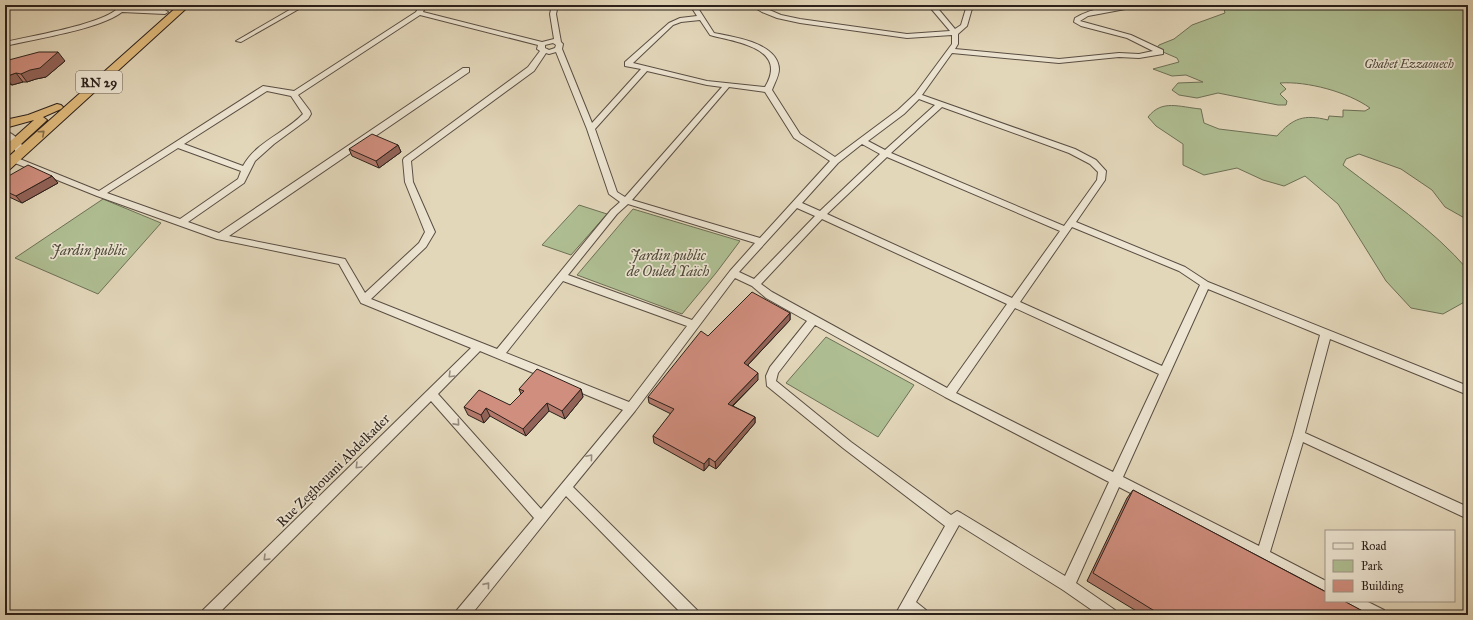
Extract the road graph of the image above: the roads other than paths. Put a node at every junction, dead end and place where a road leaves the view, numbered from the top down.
1 (110, 5) edge
2 (127, 5) edge
3 (185, 5) edge
4 (303, 5) edge
5 (423, 5) edge
6 (555, 5) edge
7 (692, 5) edge
8 (753, 5) edge
9 (932, 5) edge
10 (970, 5) edge
11 (1033, 5) edge
12 (1045, 5) edge
13 (1136, 5) edge
14 (169, 9) edge
15 (121, 10) junction
16 (419, 13) junction
17 (701, 18) junction
18 (956, 33) junction
19 (239, 41) dead end
20 (5, 44) edge
21 (558, 46) junction
22 (543, 47) junction
23 (951, 51) junction
24 (646, 68) junction
25 (466, 70) dead end
26 (726, 85) junction
27 (768, 90) junction
28 (293, 94) junction
29 (918, 96) junction
30 (941, 104) junction
31 (57, 107) junction
32 (5, 124) edge
33 (591, 129) junction
34 (5, 133) edge
35 (862, 141) junction
36 (16, 142) junction
37 (176, 144) junction
38 (885, 152) junction
39 (10, 157) edge
40 (835, 162) junction
41 (246, 170) junction
42 (100, 194) junction
43 (626, 200) junction
44 (797, 204) junction
45 (822, 215) junction
46 (181, 223) junction
47 (1068, 227) junction
48 (220, 237) junction
49 (762, 242) junction
50 (733, 274) junction
51 (562, 277) junction
52 (755, 284) junction
53 (1205, 284) junction
54 (364, 300) junction
55 (1014, 303) junction
56 (814, 319) junction
57 (694, 325) junction
58 (1326, 333) junction
59 (478, 347) junction
60 (498, 355) junction
61 (1165, 372) junction
62 (1468, 391) edge
63 (431, 394) junction
64 (949, 394) junction
65 (631, 408) junction
66 (1299, 435) junction
67 (1115, 480) junction
68 (566, 487) junction
69 (1468, 513) edge
70 (541, 517) junction
71 (953, 524) junction
72 (1263, 555) junction
73 (1068, 585) junction
74 (1325, 587) edge
75 (1354, 602) edge
76 (905, 610) edge
77 (208, 615) edge
78 (462, 615) edge
79 (692, 615) edge
80 (921, 615) edge
81 (1110, 615) edge
82 (1379, 615) edge

1 - 15 street
2 - 15 street
39 -> 3 highway, RN 29
4 - 19 street
5 - 16 street
6 - 21 street
7 - 17 street
8 - 18 street
9 - 18 street
10 - 18 street
11 - 12 street
13 - 23 street
14 - 15 street
14 - 31 highway, RN 29
15 - 20 street
16 - 22 street
16 - 28 street
17 - 24 street
17 - 27 street
18 - 23 street
21 - 22 street
21 - 33 street
22 - 54 street
23 - 29 street
24 - 26 street
24 - 33 street
25 - 48 street
26 - 27 street
26 - 43 street
27 - 40 street
28 - 37 street
28 - 41 street
29 - 30 street
29 - 35 street
30 - 38 street
30 - 47 street
31 - 32 highway
31 - 36 highway, RN 29
33 - 43 street
34 - 36 street
35 - 38 street
35 - 40 street
36 - 39 highway, RN 29
37 - 41 street
37 - 42 street
38 - 45 street
38 - 47 street
39 - 42 street
40 - 44 street
41 - 46 street
42 - 46 street
43 - 49 street
43 - 51 street
44 - 45 street
44 - 49 street
45 - 52 street
45 - 55 street
46 - 48 street
47 - 53 street
47 - 55 street
48 - 54 street
49 - 50 street
50 - 52 street
50 - 57 street
51 - 57 street
51 - 60 street
52 - 56 street
53 - 58 street
53 - 61 street
54 - 59 street
55 - 61 street
55 - 64 street
56 - 64 street
56 - 71 street
57 - 65 street
58 - 62 street
58 - 66 street
59 - 60 street
59 -> 63 street, Rue Zeghouani Abdelkader
60 - 65 street
61 - 67 street
63 -> 70 street
63 -> 77 street, Rue Zeghouani Abdelkader
64 - 67 street
68 -> 65 street
66 - 69 street
66 - 72 street
67 - 72 street
67 - 73 street
68 - 70 street
68 - 79 street
78 -> 70 street
71 - 73 street
71 - 76 street
72 - 74 street
73 - 81 street
75 - 82 street
76 - 80 street

